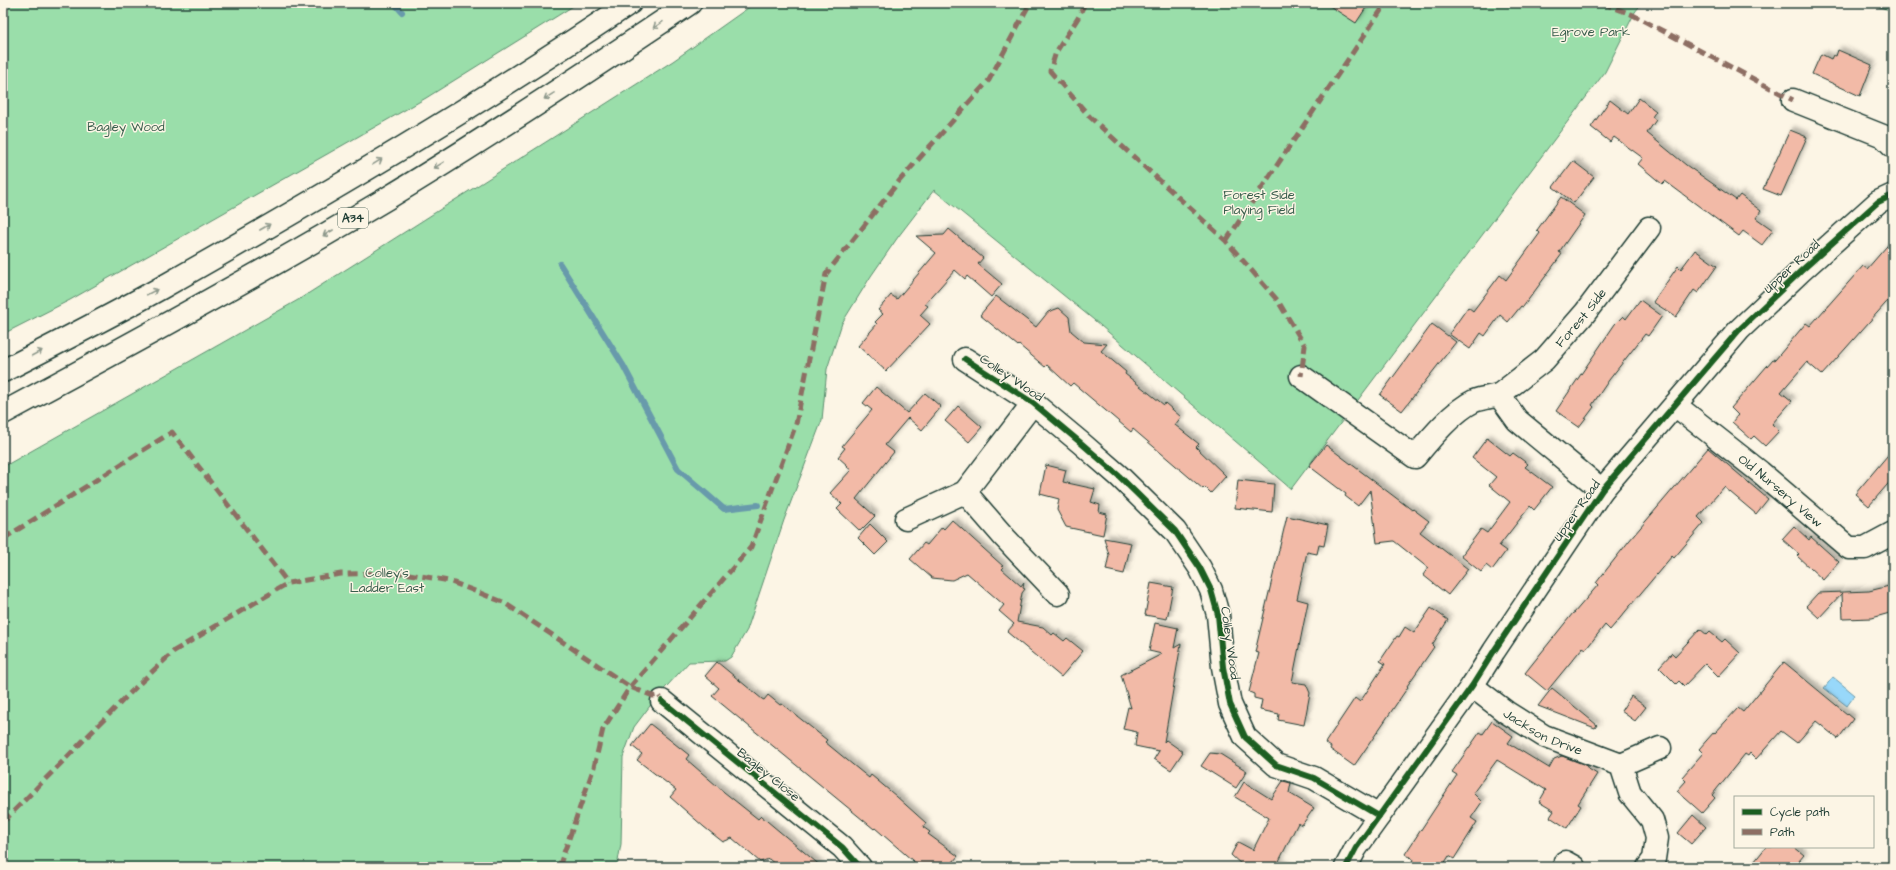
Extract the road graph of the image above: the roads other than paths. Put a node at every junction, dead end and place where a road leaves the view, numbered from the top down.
1 (630, 3) edge
2 (690, 3) edge
3 (1793, 100) dead end
4 (1893, 146) edge
5 (1893, 195) edge
6 (1649, 228) dead end
7 (965, 359) dead end
8 (3, 371) edge
9 (1301, 376) dead end
10 (1499, 395) junction
11 (1033, 403) junction
12 (1675, 405) junction
13 (3, 413) edge
14 (1602, 490) junction
15 (965, 492) junction
16 (906, 519) dead end
17 (1893, 533) edge
18 (1058, 594) dead end
19 (1472, 686) junction
20 (662, 701) dead end
21 (1660, 748) dead end
22 (1621, 765) junction
23 (1379, 816) junction
24 (860, 867) edge
25 (1346, 867) edge
26 (1648, 867) edge

8 -> 1 main road
2 -> 13 main road, A34
3 - 4 main road
5 - 12 main road, Upper Road
6 - 10 main road, Forest Side
7 - 11 main road, Colley Wood
9 - 10 main road, Forest Side
10 - 14 main road
11 - 15 main road, Colley Wood
11 - 23 main road, Colley Wood
12 - 14 main road, Upper Road
12 - 17 main road, Old Nursery View
14 - 19 main road, Upper Road
15 - 16 main road, Colley Wood
15 - 18 main road
19 - 22 main road, Jackson Drive
19 - 23 main road, Upper Road
20 - 24 main road, Bagley Close
21 - 22 main road
22 - 26 main road
23 - 25 main road, Upper Road

